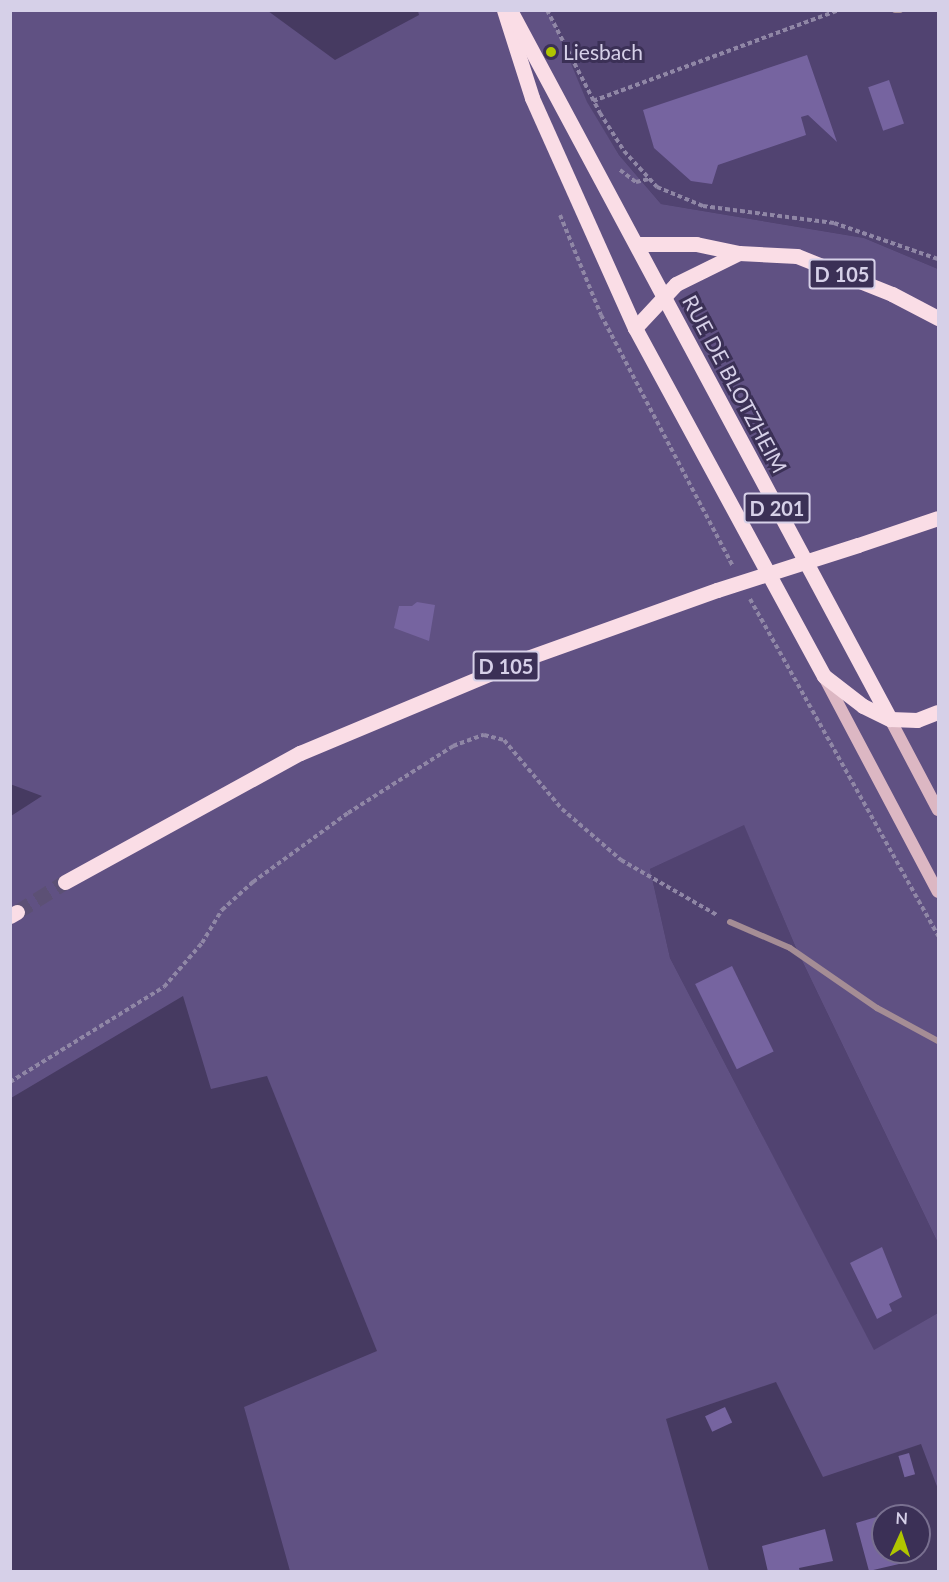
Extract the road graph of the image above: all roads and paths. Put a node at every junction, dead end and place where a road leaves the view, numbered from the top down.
1 (504, 10) edge
2 (510, 10) edge
3 (547, 10) edge
4 (839, 10) edge
5 (895, 10) edge
6 (900, 10) edge
7 (593, 101) junction
8 (557, 208) dead end
9 (637, 244) junction
10 (739, 253) junction
11 (939, 259) edge
12 (664, 297) junction
13 (939, 318) edge
14 (635, 328) junction
15 (939, 518) edge
16 (736, 572) dead end
17 (747, 593) dead end
18 (824, 676) junction
19 (939, 712) edge
20 (890, 718) junction
21 (939, 810) edge
22 (65, 882) tunnel mouth
23 (939, 892) edge
24 (730, 922) joint
25 (939, 936) edge
26 (939, 1041) edge
27 (10, 1082) edge

1 - 14 main road, D 201
2 - 9 main road, RUE DE BLOTZHEIM / D 201
3 - 7 path
4 - 7 path
5 - 6 street
7 - 11 path
8 - 16 path
9 - 10 main road, D 105
9 - 12 main road, RUE DE BLOTZHEIM / D 201
10 - 12 main road, D 105
10 - 13 main road, D 105
12 - 14 main road, D 105
12 - 20 main road, RUE DE BLOTZHEIM / D 201
14 - 18 main road, D 201
15 - 22 main road, D 105, bridge
17 - 25 path
18 - 20 main road, D 201
18 - 23 main road, D 201
19 - 20 main road
20 - 21 main road, RUE DE BLOTZHEIM / D 201
24 - 26 street
24 - 27 path

